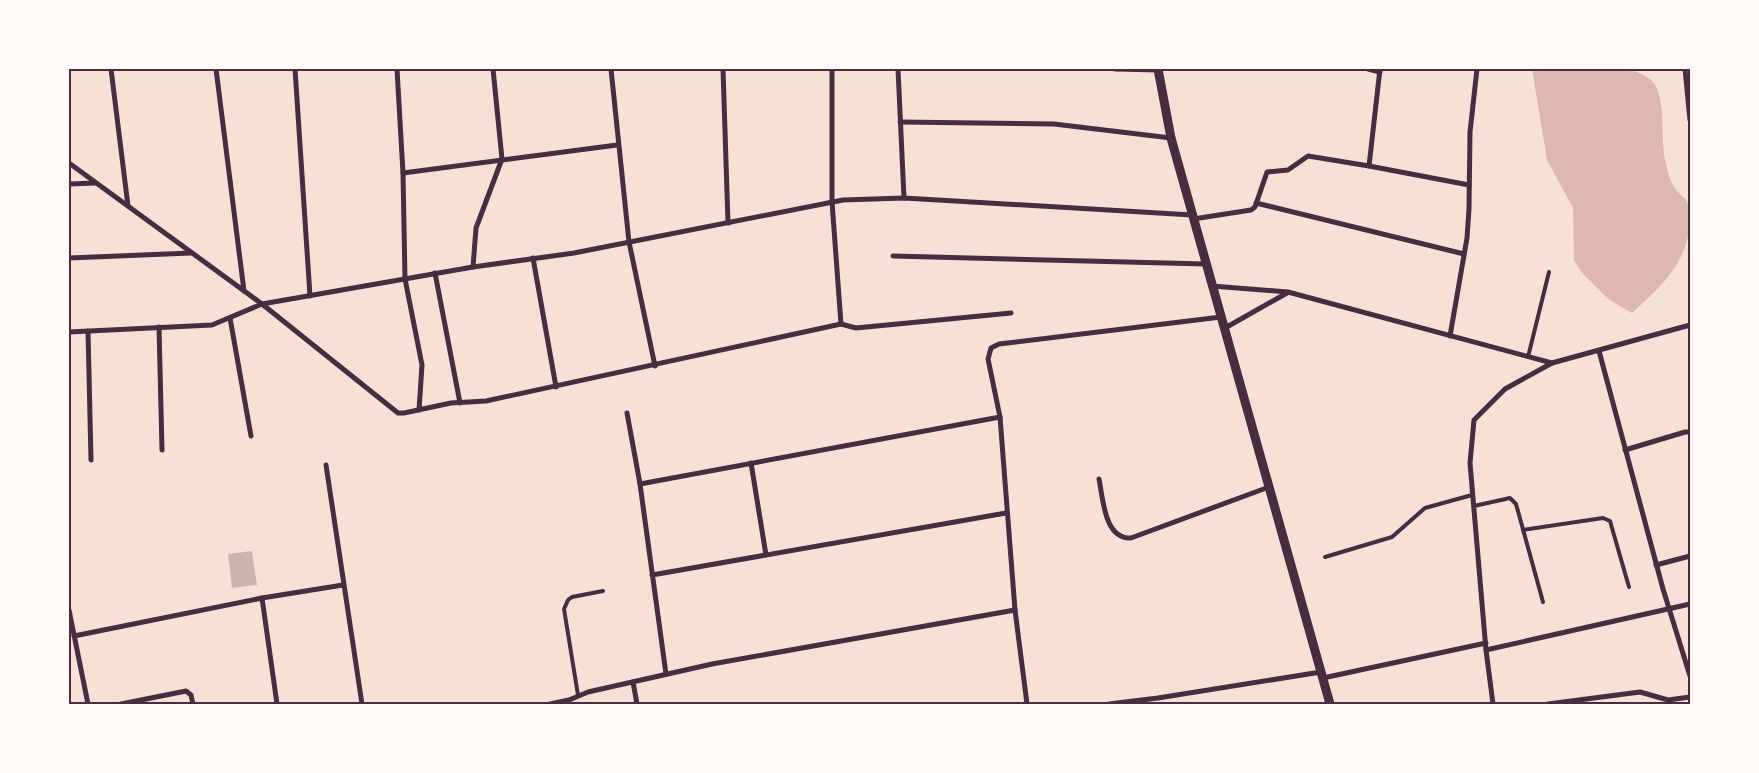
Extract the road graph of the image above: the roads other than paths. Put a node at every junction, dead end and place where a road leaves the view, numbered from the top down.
1 (111, 69) edge
2 (216, 69) edge
3 (295, 69) edge
4 (397, 69) edge
5 (493, 69) edge
6 (610, 69) edge
7 (723, 69) edge
8 (832, 69) edge
9 (898, 69) edge
10 (1115, 69) edge
11 (1158, 69) edge
12 (1368, 69) edge
13 (1477, 69) edge
14 (1685, 69) edge
15 (1380, 70) edge
16 (1690, 120) edge
17 (900, 122) junction
18 (1170, 138) junction
19 (617, 145) junction
20 (502, 159) junction
21 (69, 163) edge
22 (1369, 166) junction
23 (404, 173) junction
24 (97, 183) junction
25 (69, 184) edge
26 (1469, 185) junction
27 (904, 198) junction
28 (832, 202) junction
29 (1256, 203) junction
30 (128, 206) junction
31 (1193, 217) junction
32 (728, 223) junction
33 (629, 242) junction
34 (191, 252) junction
35 (1464, 254) junction
36 (893, 256) dead end
37 (69, 258) edge
38 (533, 258) junction
39 (1206, 264) junction
40 (473, 267) junction
41 (1549, 272) dead end
42 (435, 273) junction
43 (405, 279) junction
44 (1212, 286) junction
45 (244, 291) junction
46 (1288, 292) junction
47 (310, 296) junction
48 (262, 304) junction
49 (1011, 313) dead end
50 (1221, 317) junction
51 (230, 318) junction
52 (841, 324) junction
53 (1690, 325) edge
54 (159, 327) junction
55 (1225, 328) junction
56 (88, 330) junction
57 (69, 332) edge
58 (1450, 336) junction
59 (1598, 351) junction
60 (1528, 357) junction
61 (1552, 364) junction
62 (655, 366) junction
63 (556, 386) junction
64 (460, 402) junction
65 (419, 410) junction
66 (627, 413) dead end
67 (1000, 417) junction
68 (1690, 432) edge
69 (251, 436) dead end
70 (162, 450) dead end
71 (1625, 450) junction
72 (91, 460) dead end
73 (751, 463) junction
74 (326, 465) dead end
75 (1099, 478) dead end
76 (640, 484) junction
77 (1269, 488) junction
78 (1472, 496) junction
79 (1474, 506) junction
80 (1006, 513) junction
81 (1523, 530) junction
82 (766, 555) junction
83 (1690, 556) edge
84 (1325, 557) dead end
85 (1656, 565) junction
86 (652, 575) junction
87 (343, 585) junction
88 (1629, 587) dead end
89 (603, 591) dead end
90 (262, 598) junction
91 (1543, 602) dead end
92 (1690, 604) edge
93 (1669, 608) junction
94 (69, 610) edge
95 (1014, 610) junction
96 (74, 636) junction
97 (1486, 643) junction
98 (1486, 650) junction
99 (666, 674) junction
100 (1322, 675) junction
101 (1690, 676) edge
102 (633, 682) junction
103 (578, 695) junction
104 (1690, 697) edge
105 (1159, 701) edge
106 (569, 702) edge
107 (88, 704) edge
108 (121, 704) edge
109 (192, 704) edge
110 (276, 704) edge
111 (362, 704) edge
112 (550, 704) edge
113 (637, 704) edge
114 (1028, 704) edge
115 (1110, 704) edge
116 (1330, 704) edge
117 (1493, 704) edge
118 (1548, 704) edge

1 - 30 street
2 - 45 street
3 - 47 street
4 - 23 street
5 - 20 street
6 - 19 street
7 - 32 street
8 - 28 street
9 - 17 street
10 - 11 street
11 - 18 street
12 - 15 street
13 - 26 street
14 - 16 street
15 - 22 street
17 - 18 street
17 - 27 street
18 - 31 street
19 - 20 street
19 - 33 street
20 - 23 street
20 - 40 street
21 - 24 street
22 - 26 street
22 - 29 street
23 - 43 street
24 - 25 street
24 - 30 street
26 - 35 street
27 - 28 street
27 - 31 street
28 - 32 street
28 - 52 street
29 - 31 street
29 - 35 street
30 - 34 street
31 - 39 street
32 - 33 street
33 - 38 street
33 - 62 street
34 - 37 street
34 - 45 street
35 - 58 street
36 - 39 street
38 - 40 street
38 - 63 street
39 - 44 street
40 - 42 street
41 - 60 lane
42 - 43 street
42 - 64 street
43 - 47 street
43 - 65 street
44 - 46 street
44 - 50 street
45 - 48 street
46 - 55 street
46 - 58 street
47 - 48 street
48 - 51 street
48 - 65 street
49 - 52 street
50 - 55 street
50 - 67 street
51 - 54 street
51 - 69 street
52 - 62 street
53 - 59 street
54 - 56 street
54 - 70 street
55 - 77 street
56 - 57 street
56 - 72 street
58 - 60 street
59 - 61 street
59 - 71 street
60 - 61 street
61 - 78 street
62 - 63 street
63 - 64 street
64 - 65 street
66 - 76 street
67 - 73 street
67 - 80 street
68 - 71 street
71 - 85 street
73 - 76 street
73 - 82 street
74 - 87 street
75 - 77 street
76 - 86 street
77 - 100 street
78 - 79 street
78 - 84 lane
79 - 81 lane
79 - 97 street
80 - 82 street
80 - 95 street
81 - 88 lane
81 - 91 lane
82 - 86 street
83 - 85 street
85 - 93 street
86 - 99 street
87 - 90 street
87 - 111 street
89 - 103 lane
90 - 96 street
90 - 110 street
92 - 93 street
93 - 98 street
93 - 101 street
94 - 96 street
95 - 99 street
95 - 114 street
96 - 107 street
97 - 98 street
97 - 100 street
98 - 117 street
99 - 102 street
100 - 105 street
100 - 116 street
102 - 103 street
102 - 113 street
103 - 106 street
104 - 118 street
105 - 115 street
106 - 112 street
108 - 109 street

